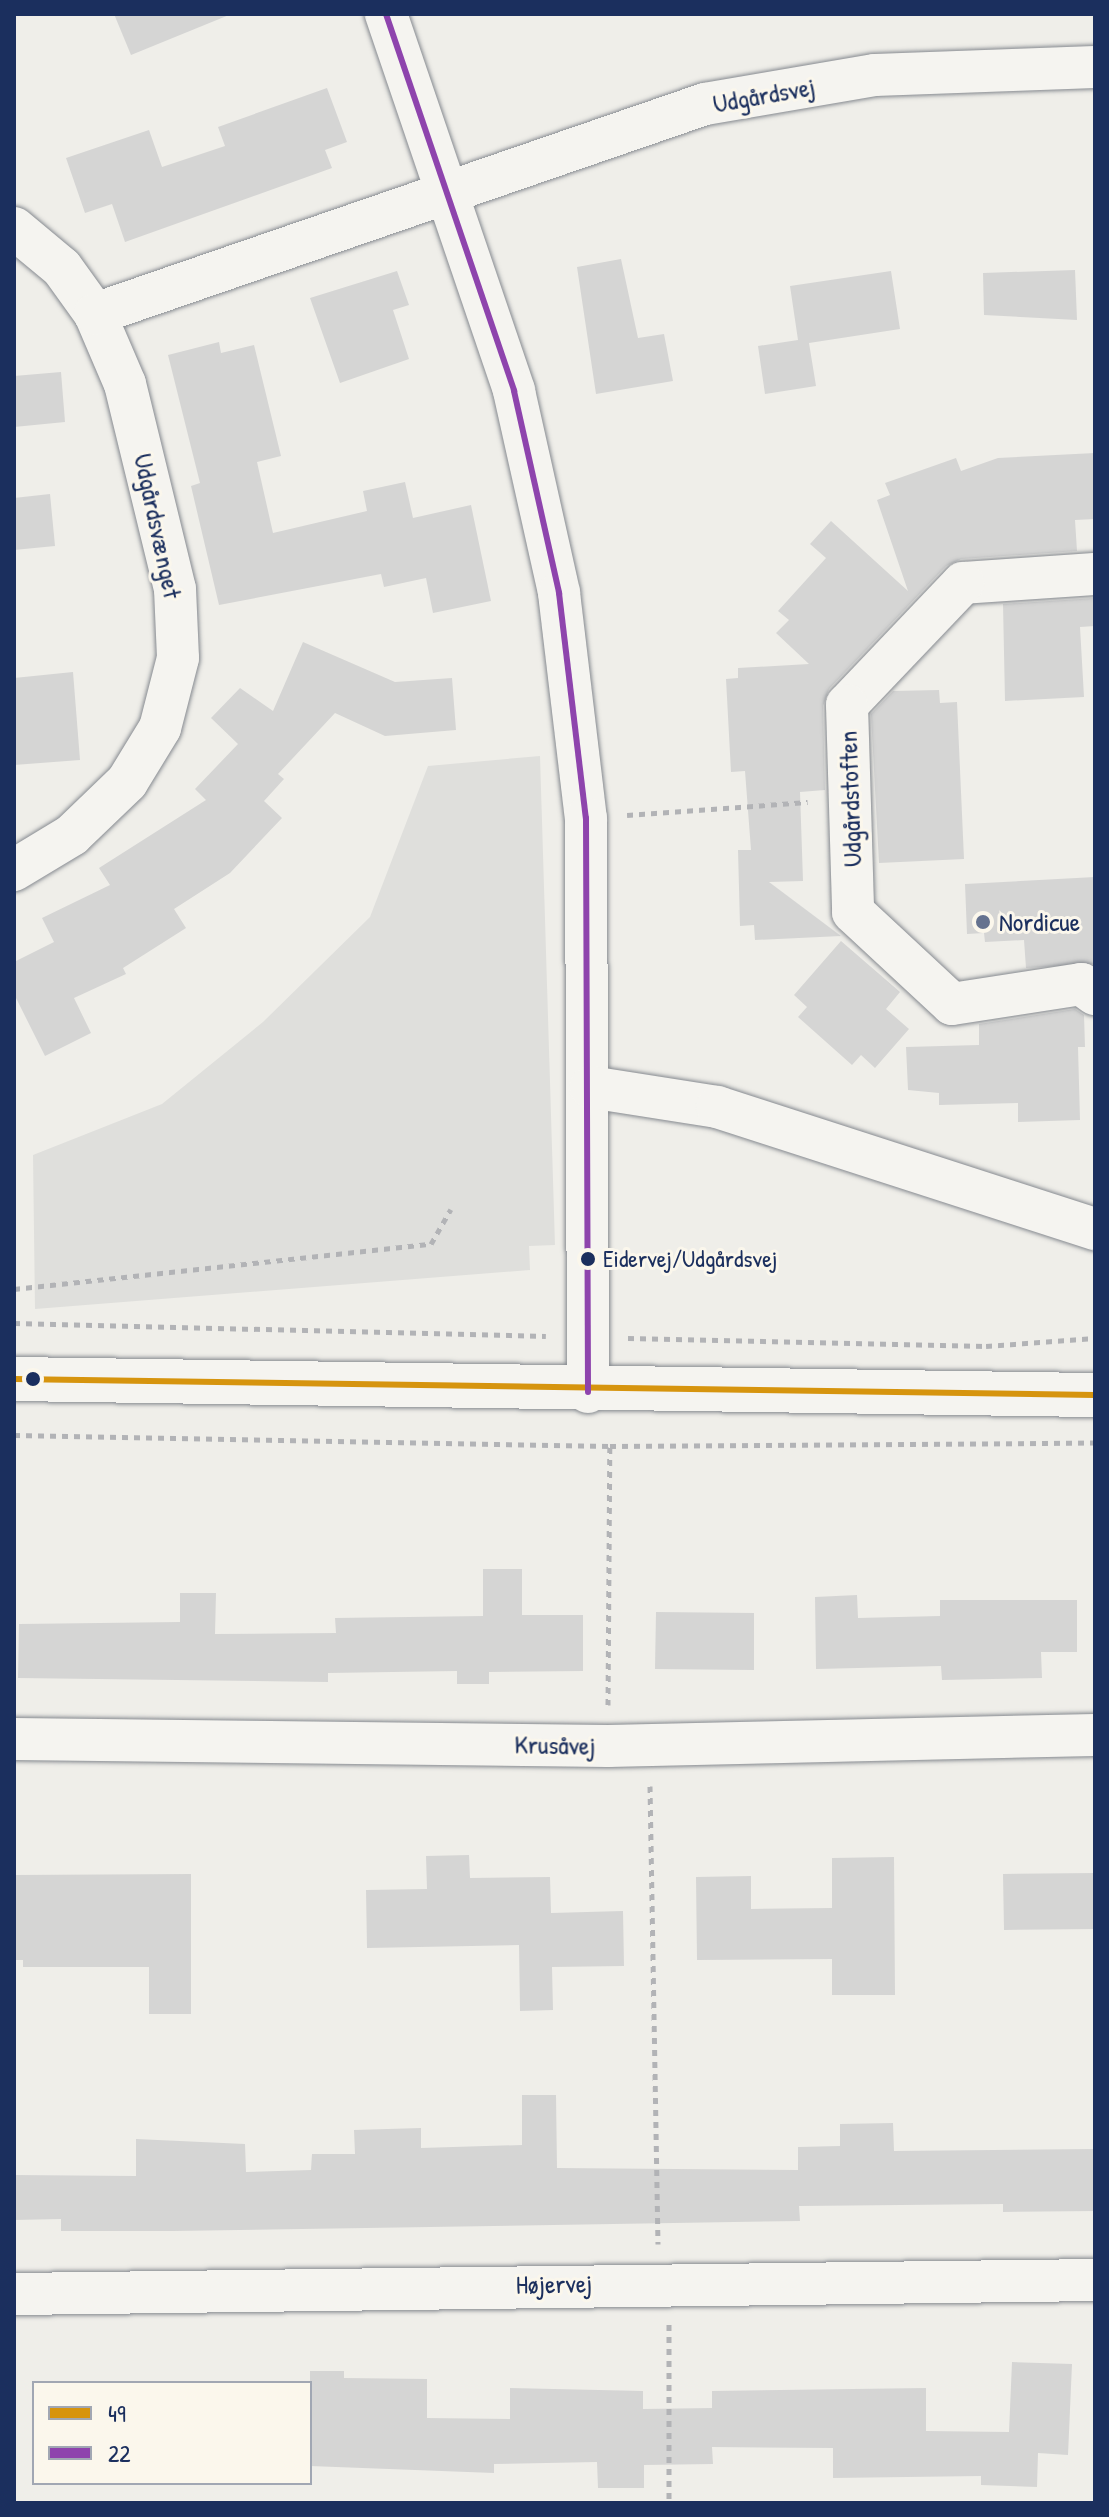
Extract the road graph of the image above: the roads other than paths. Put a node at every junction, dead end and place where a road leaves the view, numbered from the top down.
1 (386, 14) edge
2 (1095, 67) edge
3 (445, 191) junction
4 (14, 228) edge
5 (95, 314) junction
6 (1095, 574) edge
7 (14, 870) edge
8 (1095, 994) edge
9 (590, 1087) junction
10 (1095, 1229) edge
11 (14, 1379) edge
12 (588, 1392) junction
13 (1095, 1395) edge
14 (1095, 1735) edge
15 (14, 1739) edge
16 (1095, 2280) edge
17 (14, 2294) edge

1 - 3 street
2 - 3 street, Udgårdsvej
3 - 5 street
3 - 9 street
4 - 5 street, Udgårdsvænget
5 - 7 street, Udgårdsvænget
6 - 8 street, Udgårdstoften
9 - 10 street
9 - 12 street
11 - 12 street
12 - 13 street
14 - 15 street, Krusåvej
16 - 17 street, Højervej

